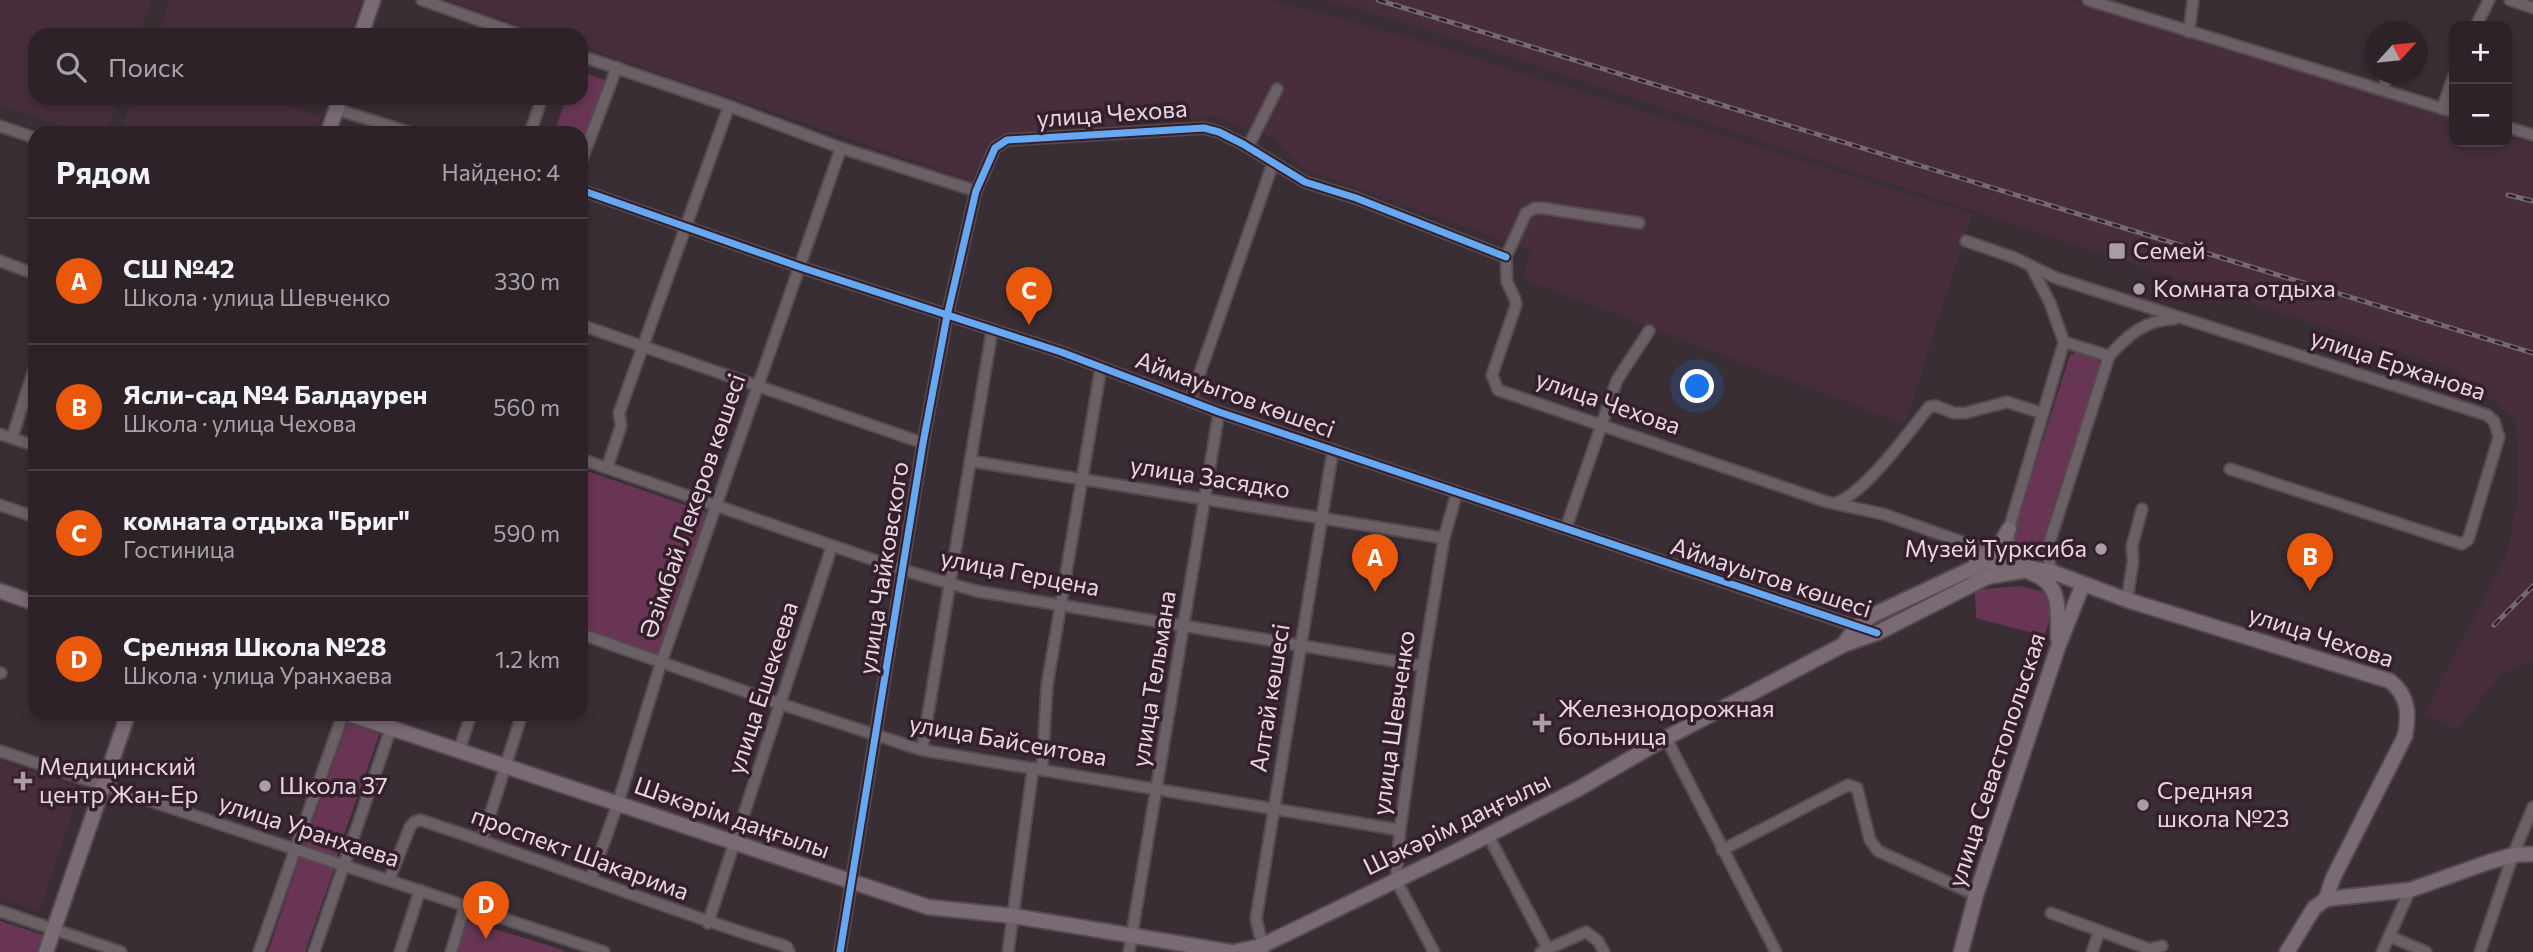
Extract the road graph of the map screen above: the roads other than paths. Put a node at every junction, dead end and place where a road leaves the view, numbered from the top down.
1 (373, 0) edge
2 (422, 0) edge
3 (2088, 0) edge
4 (2193, 0) edge
5 (2489, 0) edge
6 (2510, 0) edge
7 (2136, 1) edge
8 (2112, 4) edge
9 (2533, 8) edge
10 (2133, 13) junction
11 (2478, 21) edge
12 (363, 28) edge
13 (501, 28) edge
14 (2189, 32) junction
15 (588, 58) edge
16 (617, 67) junction
17 (2384, 84) edge
18 (2451, 84) edge
19 (1277, 89) dead end
20 (2383, 90) junction
21 (337, 105) edge
22 (343, 105) edge
23 (540, 105) edge
24 (729, 106) junction
25 (2442, 109) junction
26 (2449, 111) edge
27 (0, 126) edge
28 (330, 126) edge
29 (394, 126) edge
30 (532, 126) edge
31 (2512, 129) edge
32 (2533, 135) edge
33 (28, 136) edge
34 (588, 144) edge
35 (1248, 147) junction
36 (841, 148) junction
37 (1273, 163) junction
38 (976, 191) junction
39 (588, 193) edge
40 (1639, 223) dead end
41 (684, 228) junction
42 (1966, 241) dead end
43 (1506, 257) junction
44 (0, 261) edge
45 (2029, 264) junction
46 (800, 267) junction
47 (28, 271) edge
48 (947, 316) junction
49 (2184, 318) junction
50 (588, 327) edge
51 (992, 331) junction
52 (1649, 331) dead end
53 (2064, 342) junction
54 (643, 346) junction
55 (2109, 356) junction
56 (1101, 367) junction
57 (758, 386) junction
58 (28, 388) edge
59 (1190, 401) junction
60 (1219, 412) junction
61 (2042, 413) junction
62 (1601, 425) junction
63 (0, 434) edge
64 (12, 438) junction
65 (923, 443) junction
66 (28, 444) edge
67 (1333, 450) junction
68 (588, 461) edge
69 (970, 461) junction
70 (607, 468) junction
71 (2230, 469) dead end
72 (1082, 479) junction
73 (1457, 492) junction
74 (1204, 498) junction
75 (1835, 504) junction
76 (0, 505) edge
77 (715, 506) junction
78 (2142, 509) dead end
79 (28, 515) edge
80 (1322, 518) junction
81 (1566, 528) junction
82 (2009, 529) junction
83 (1444, 538) junction
84 (2049, 544) junction
85 (832, 546) junction
86 (1990, 552) junction
87 (2010, 559) junction
88 (903, 570) junction
89 (2029, 570) junction
90 (1967, 571) junction
91 (2052, 572) junction
92 (950, 583) junction
93 (2083, 584) junction
94 (0, 591) edge
95 (2127, 600) junction
96 (28, 601) edge
97 (1060, 604) junction
98 (1183, 625) junction
99 (1856, 627) junction
100 (1877, 633) junction
101 (588, 637) edge
102 (1301, 644) junction
103 (1843, 645) junction
104 (2058, 647) junction
105 (661, 663) junction
106 (1423, 666) junction
107 (778, 704) junction
108 (126, 721) edge
109 (341, 721) edge
110 (370, 721) edge
111 (469, 721) edge
112 (520, 721) edge
113 (391, 728) junction
114 (876, 736) junction
115 (1666, 738) junction
116 (922, 750) junction
117 (0, 751) edge
118 (458, 751) junction
119 (505, 766) junction
120 (1038, 769) junction
121 (105, 784) junction
122 (1158, 788) junction
123 (618, 803) junction
124 (2533, 807) edge
125 (1273, 809) junction
126 (1400, 830) junction
127 (1488, 835) junction
128 (482, 840) junction
129 (734, 843) junction
130 (296, 848) junction
131 (1722, 850) junction
132 (2532, 854) edge
133 (2513, 855) junction
134 (344, 865) junction
135 (591, 879) junction
136 (389, 880) junction
137 (1396, 880) junction
138 (852, 883) junction
139 (420, 890) junction
140 (2410, 890) junction
141 (1976, 895) junction
142 (2326, 899) junction
143 (465, 906) junction
144 (0, 911) edge
145 (2051, 913) dead end
146 (1014, 916) junction
147 (708, 923) junction
148 (54, 930) junction
149 (2099, 932) junction
150 (1132, 935) junction
151 (2389, 936) junction
152 (2162, 946) dead end
153 (572, 947) edge
154 (1259, 950) edge
155 (1545, 950) edge
156 (46, 952) edge
157 (121, 952) edge
158 (259, 952) edge
159 (314, 952) edge
160 (400, 952) edge
161 (451, 952) edge
162 (604, 952) edge
163 (789, 952) edge
164 (840, 952) edge
165 (1008, 952) edge
166 (1129, 952) edge
167 (1232, 952) edge
168 (1434, 952) edge
169 (1604, 952) edge
170 (1776, 952) edge
171 (1961, 952) edge
172 (2092, 952) edge
173 (2287, 952) edge
174 (2382, 952) edge
175 (2426, 952) edge
176 (2480, 952) edge

1 - 12 main road
2 - 13 street
3 - 8 street
4 - 14 street
5 - 11 street
6 - 9 street
7 - 10 street
8 - 10 street
10 - 14 street
14 - 20 street
15 - 16 street
16 - 24 street
16 - 34 street
17 - 20 street
18 - 25 street
19 - 35 street
20 - 25 street
21 - 28 main road
22 - 29 street
23 - 30 street
24 - 36 street
24 - 41 street
25 - 26 street
27 - 33 street
31 - 32 street
35 - 37 street, улица Чехова
35 - 38 street, улица Чехова
36 - 38 street
36 - 46 street, Әзімбай Лекеров көшесі
37 - 43 street, улица Чехова
37 - 59 street
38 - 48 street, улица Чайковского
39 - 41 street, Аймауытов көшесі
40 - 43 street
41 - 46 street, Аймауытов көшесі
41 - 54 street
42 - 45 street
43 - 62 street, улица Чехова
44 - 47 street
45 - 49 street
45 - 53 street
46 - 48 street, Аймауытов көшесі
46 - 57 street, Әзімбай Лекеров көшесі
48 - 51 street, Аймауытов көшесі
48 - 65 street, улица Чайковского
49 - 55 street
49 - 71 street, улица Ержанова
50 - 54 street
51 - 56 street, Аймауытов көшесі
51 - 69 street
52 - 62 street
53 - 55 street
53 - 61 street
54 - 57 street
54 - 70 street
55 - 84 street
56 - 59 street, Аймауытов көшесі
56 - 72 street
57 - 65 street
57 - 77 street, Әзімбай Лекеров көшесі
58 - 64 street
59 - 60 street, Аймауытов көшесі
60 - 67 street, Аймауытов көшесі
60 - 74 street, улица Тельмана
61 - 75 street
61 - 82 street
62 - 75 street, улица Чехова
62 - 81 street
63 - 64 street
64 - 66 street
65 - 88 street, улица Чайковского
67 - 73 street, Аймауытов көшесі
67 - 80 street, Алтай көшесі
68 - 70 street, улица Герцена
69 - 72 street, улица Засядко
69 - 92 street
70 - 77 street, улица Герцена
72 - 74 street, улица Засядко
72 - 97 street
73 - 81 street, Аймауытов көшесі
73 - 83 street, улица Шевченко
74 - 80 street, улица Засядко
74 - 98 street, улица Тельмана
75 - 86 street, улица Чехова
76 - 79 street
77 - 85 street, улица Герцена
77 - 105 street, Әзімбай Лекеров көшесі
78 - 95 street
80 - 83 street, улица Засядко
80 - 102 street, Алтай көшесі
81 - 99 street, Аймауытов көшесі
82 - 86 main road
82 - 87 street
83 - 106 street, улица Шевченко
84 - 89 street
84 - 91 street
85 - 88 street, улица Герцена
85 - 107 street, улица Ешекеева
86 - 87 street, улица Чехова
86 - 90 main road
87 - 89 main road, улица Чехова
87 - 90 main road, Шәкәрім даңғылы
88 - 92 street, улица Герцена
88 - 114 street, улица Чайковского
89 - 91 main road, улица Чехова
89 - 100 main road, Шәкәрім даңғылы
89 - 104 main road
90 - 99 main road, Шәкәрім даңғылы
91 - 93 main road, улица Чехова
92 - 97 street, улица Герцена
92 - 116 street
93 - 95 main road, улица Чехова
93 - 104 main road, улица Севастопольская
94 - 96 main road
95 - 142 main road, улица Чехова
97 - 98 street, улица Герцена
97 - 120 street
98 - 102 street, улица Герцена
98 - 122 street, улица Тельмана
99 - 100 street, Аймауытов көшесі
99 - 103 main road, Шәкәрім даңғылы
100 - 103 main road, Шәкәрім даңғылы
101 - 105 street, улица Байсеитова
102 - 106 street, улица Герцена
102 - 125 street, Алтай көшесі
103 - 115 main road, Шәкәрім даңғылы
104 - 141 main road, улица Севастопольская
105 - 107 street, улица Байсеитова
105 - 123 street, Әзімбай Лекеров көшесі
106 - 126 street, улица Шевченко
107 - 114 street, улица Байсеитова
107 - 129 street, улица Ешекеева
108 - 121 main road
109 - 130 street
110 - 113 main road, Шәкәрім даңғылы
111 - 118 street
112 - 119 street
113 - 118 main road, Шәкәрім даңғылы
113 - 134 street
114 - 116 street, улица Байсеитова
114 - 138 street, улица Чайковского
115 - 127 main road, Шәкәрім даңғылы
115 - 131 street
116 - 120 street, улица Байсеитова
117 - 121 street, улица Уранхаева
118 - 119 main road, Шәкәрім даңғылы
119 - 123 main road, Шәкәрім даңғылы
119 - 128 street
120 - 122 street, улица Байсеитова
120 - 146 street
121 - 130 street, улица Уранхаева
121 - 148 main road
122 - 125 street, улица Байсеитова
122 - 150 street, улица Тельмана
123 - 129 main road, Шәкәрім даңғылы
123 - 135 street, Әзімбай Лекеров көшесі
124 - 133 street
125 - 126 street, улица Байсеитова
125 - 154 street, Алтай көшесі
126 - 137 street, улица Шевченко
127 - 137 main road, Шәкәрім даңғылы
127 - 155 street
128 - 135 street, проспект Шакарима
128 - 136 street, проспект Шакарима
129 - 138 main road, Шәкәрім даңғылы
129 - 147 street, улица Ешекеева
130 - 134 street, улица Уранхаева
130 - 158 street
131 - 141 street
131 - 170 street
132 - 133 main road
133 - 140 main road
133 - 176 street
134 - 136 street, улица Уранхаева
134 - 159 street
135 - 147 street, проспект Шакарима
136 - 139 street, улица Уранхаева
137 - 154 main road, Шәкәрім даңғылы
137 - 168 street
138 - 146 main road, Шәкәрім даңғылы
138 - 164 street, улица Чайковского
139 - 143 street, улица Уранхаева
139 - 160 street
140 - 142 main road
140 - 151 street
141 - 171 main road, улица Севастопольская
142 - 173 main road
143 - 153 street, улица Уранхаева
143 - 161 street
144 - 148 street
145 - 149 street
146 - 150 main road, Шәкәрім даңғылы
146 - 165 street
147 - 163 street, проспект Шакарима
148 - 156 main road
148 - 157 street
149 - 152 street
149 - 172 street
150 - 166 street, улица Тельмана
150 - 167 main road, Шәкәрім даңғылы
151 - 174 street
151 - 175 street
153 - 162 street, улица Уранхаева
154 - 167 main road, Шәкәрім даңғылы
155 - 169 street

